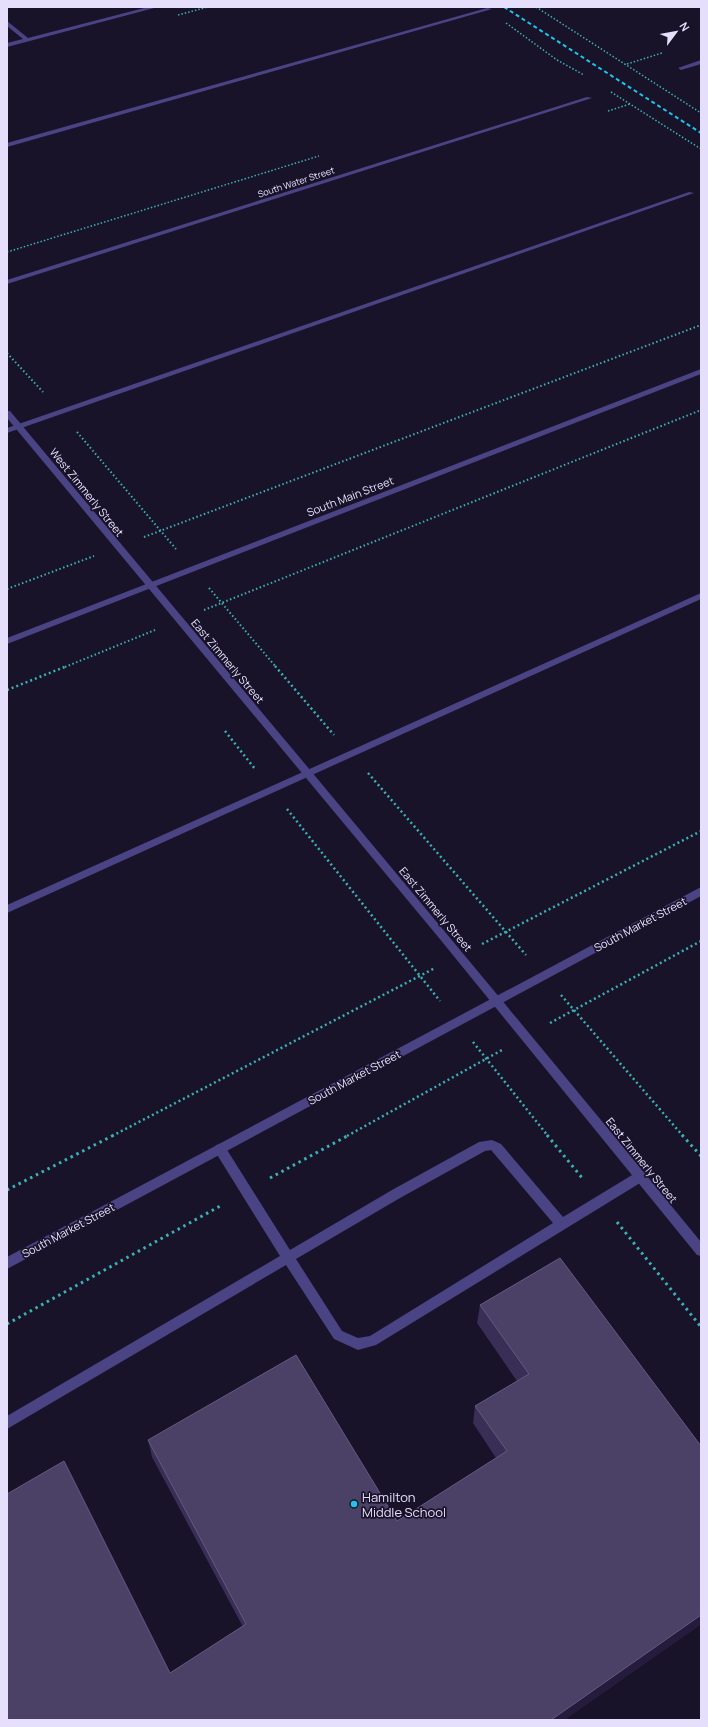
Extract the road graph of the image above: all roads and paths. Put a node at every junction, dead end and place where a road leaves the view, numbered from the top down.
1 (154, 7) edge
2 (536, 7) edge
3 (489, 9) joint
4 (7, 23) edge
5 (27, 40) junction
6 (7, 45) edge
7 (701, 62) edge
8 (681, 68) dead end
9 (584, 75) junction
10 (576, 77) dead end
11 (590, 78) dead end
12 (610, 91) dead end
13 (590, 98) dead end
14 (701, 113) edge
15 (7, 145) edge
16 (701, 149) edge
17 (326, 154) dead end
18 (691, 193) dead end
19 (7, 252) edge
20 (7, 282) edge
21 (701, 325) edge
22 (7, 353) edge
23 (701, 371) edge
24 (701, 410) edge
25 (7, 412) edge
26 (60, 412) junction
27 (19, 427) junction
28 (7, 431) edge
29 (161, 530) junction
30 (118, 547) junction
31 (193, 568) junction
32 (150, 585) junction
33 (7, 589) edge
34 (701, 596) edge
35 (222, 603) junction
36 (179, 620) junction
37 (7, 641) edge
38 (7, 690) edge
39 (351, 754) junction
40 (307, 774) junction
41 (701, 831) edge
42 (701, 891) edge
43 (7, 909) edge
44 (505, 932) junction
45 (701, 941) edge
46 (460, 955) junction
47 (544, 976) junction
48 (497, 1001) junction
49 (574, 1010) junction
50 (526, 1036) junction
51 (220, 1149) junction
52 (701, 1156) edge
53 (641, 1176) junction
54 (7, 1190) edge
55 (246, 1191) junction
56 (562, 1225) junction
57 (701, 1251) edge
58 (288, 1258) junction
59 (7, 1262) edge
60 (7, 1324) edge
61 (7, 1423) edge

1 - 5 street
2 - 14 path
3 - 9 path
3 - 15 street
4 - 5 street
5 - 6 street
7 - 8 street
9 - 10 path
9 - 11 path
12 - 16 path
13 - 20 street, South Water Street
17 - 19 path
18 - 26 street
21 - 29 path
22 - 26 path
23 - 31 street, South Main Street
24 - 35 path
25 - 27 street, West Zimmerly Street
26 - 27 street
26 - 29 path
27 - 28 street
27 - 30 street, West Zimmerly Street
29 - 30 path
29 - 31 path
30 - 32 street, West Zimmerly Street
30 - 33 path
31 - 32 street, South Main Street
31 - 35 path
32 - 36 street, East Zimmerly Street
32 - 37 street, South Main Street
34 - 39 street
35 - 36 path
35 - 39 path
36 - 38 path
36 - 40 street, East Zimmerly Street
39 - 40 street
39 - 44 path
40 - 43 street
40 - 46 street, East Zimmerly Street
41 - 44 path
42 - 47 street, South Market Street
44 - 46 path
44 - 47 path
45 - 49 path
46 - 48 street, East Zimmerly Street
46 - 54 path
47 - 48 street, South Market Street
47 - 49 path
48 - 50 street, East Zimmerly Street
48 - 51 street, South Market Street
49 - 50 path
49 - 52 path
50 - 53 street, East Zimmerly Street
50 - 55 path
51 - 55 street
51 - 59 street, South Market Street
53 - 56 street
53 - 57 street, East Zimmerly Street
55 - 58 street
55 - 60 path
56 - 58 street
56 - 58 street
58 - 61 street

